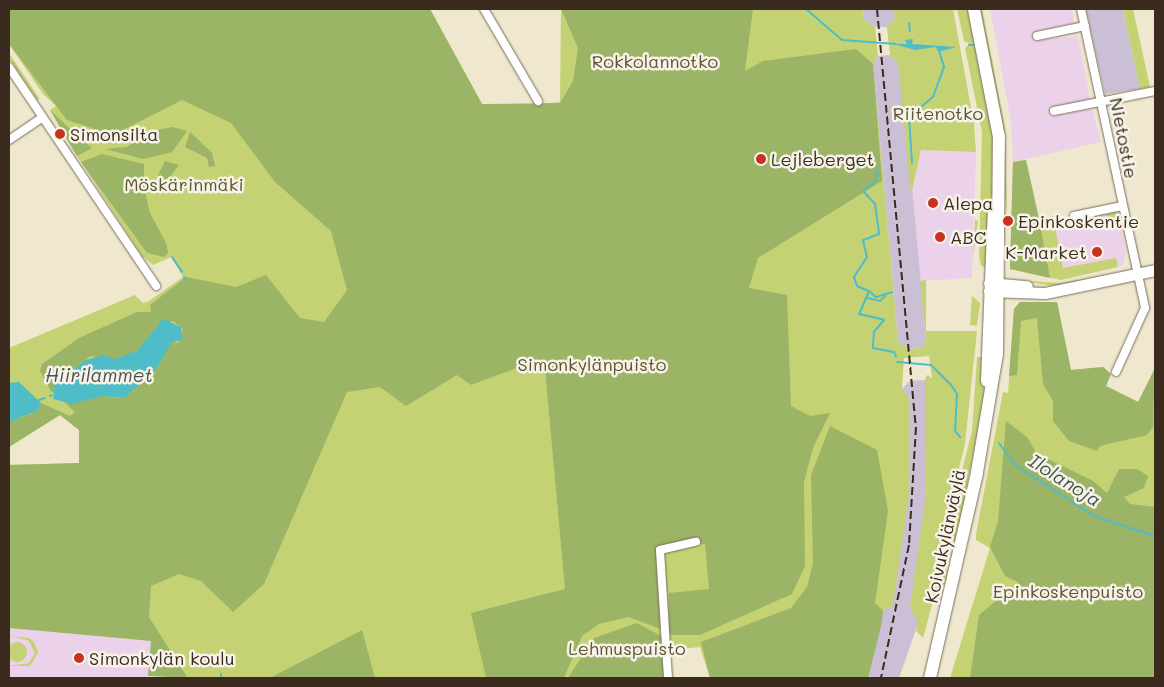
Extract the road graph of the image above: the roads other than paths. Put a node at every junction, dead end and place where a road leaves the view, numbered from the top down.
1 (484, 9) edge
2 (974, 9) edge
3 (1081, 9) edge
4 (1085, 26) junction
5 (1037, 36) dead end
6 (9, 68) edge
7 (1155, 92) edge
8 (538, 101) dead end
9 (1101, 102) junction
10 (1054, 111) dead end
11 (42, 118) junction
12 (9, 140) edge
13 (1122, 206) junction
14 (1074, 216) dead end
15 (1155, 270) edge
16 (1138, 273) junction
17 (156, 286) dead end
18 (994, 287) junction
19 (1116, 372) dead end
20 (696, 542) dead end
21 (668, 678) edge
22 (930, 678) edge

1 - 8 street
2 - 18 main road, Koivukylänväylä
3 - 4 street, Nietostie
4 - 5 street
4 - 9 street, Nietostie
6 - 11 street
7 - 9 street
9 - 10 street
9 - 13 street, Nietostie
11 - 12 street
11 - 17 street
13 - 14 street
13 - 16 street, Nietostie
15 - 16 street
16 - 18 street
16 - 19 street, Nietostie
18 - 22 main road, Koivukylänväylä
20 - 21 street

